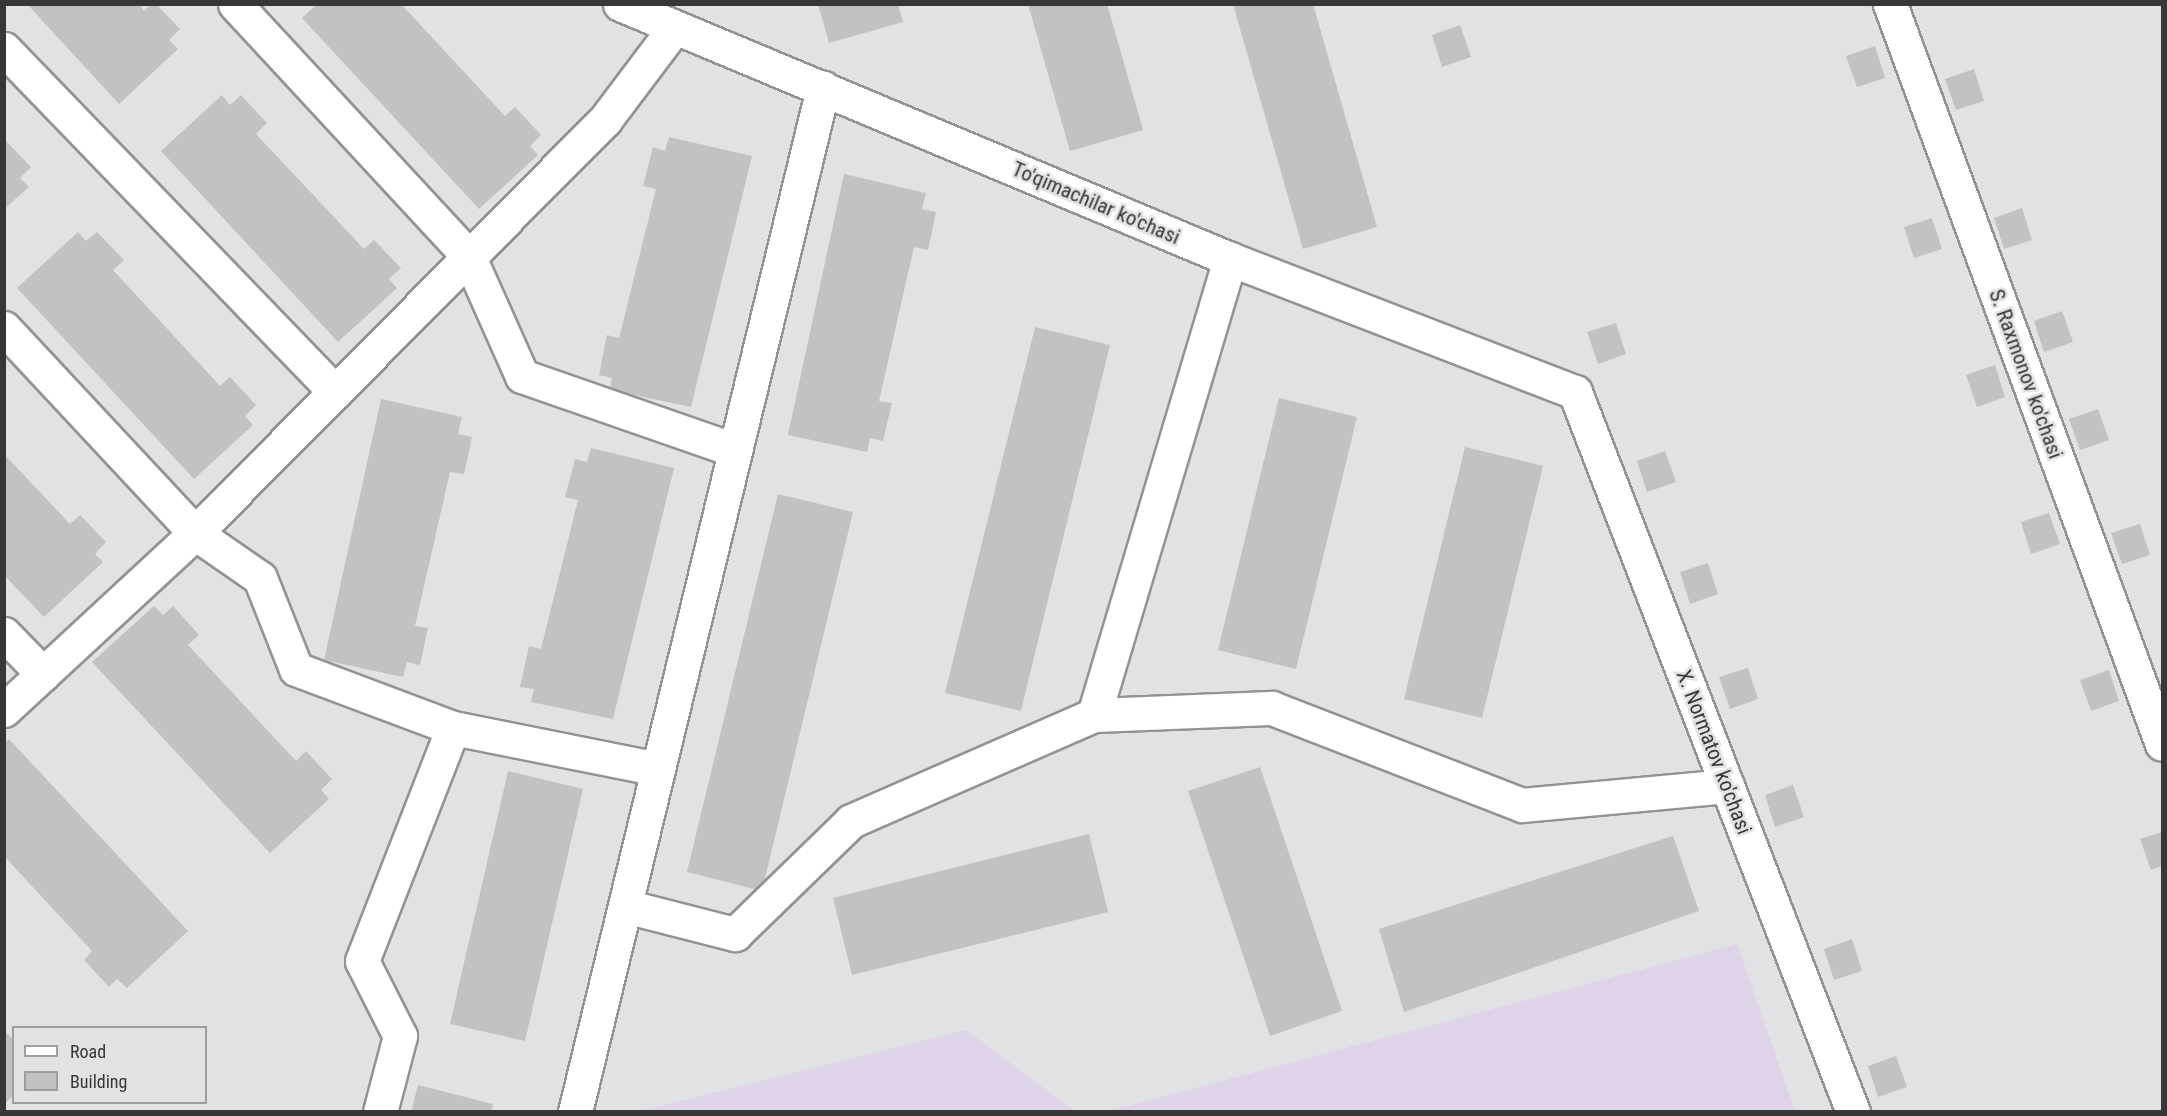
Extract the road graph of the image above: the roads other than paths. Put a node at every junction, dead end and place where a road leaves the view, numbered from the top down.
1 (235, 4) edge
2 (620, 4) edge
3 (1890, 4) edge
4 (675, 27) junction
5 (4, 49) edge
6 (823, 88) junction
7 (469, 257) junction
8 (1230, 259) junction
9 (4, 328) edge
10 (335, 392) junction
11 (1575, 392) joint
12 (735, 450) junction
13 (195, 533) junction
14 (4, 634) edge
15 (43, 674) junction
16 (4, 710) edge
17 (1094, 715) junction
18 (453, 728) junction
19 (2163, 744) edge
20 (658, 769) junction
21 (1727, 786) junction
22 (625, 906) junction
23 (380, 1112) edge
24 (575, 1112) edge
25 (1853, 1112) edge

1 - 7 street
2 - 4 street, To'qimachilar ko'chasi
3 - 19 street, S. Raxmonov ko'chasi
4 - 6 street, To'qimachilar ko'chasi
4 - 7 street
5 - 10 street
6 - 8 street, To'qimachilar ko'chasi
6 - 12 street
7 - 10 street
7 - 12 street
8 - 11 street, To'qimachilar ko'chasi
8 - 17 street
9 - 13 street
10 - 13 street
11 - 21 street, X. Normatov ko'chasi
12 - 20 street
13 - 15 street
13 - 18 street
14 - 15 street
15 - 16 street
17 - 21 street
17 - 22 street
18 - 20 street
18 - 23 street
20 - 22 street
21 - 25 street, X. Normatov ko'chasi
22 - 24 street

